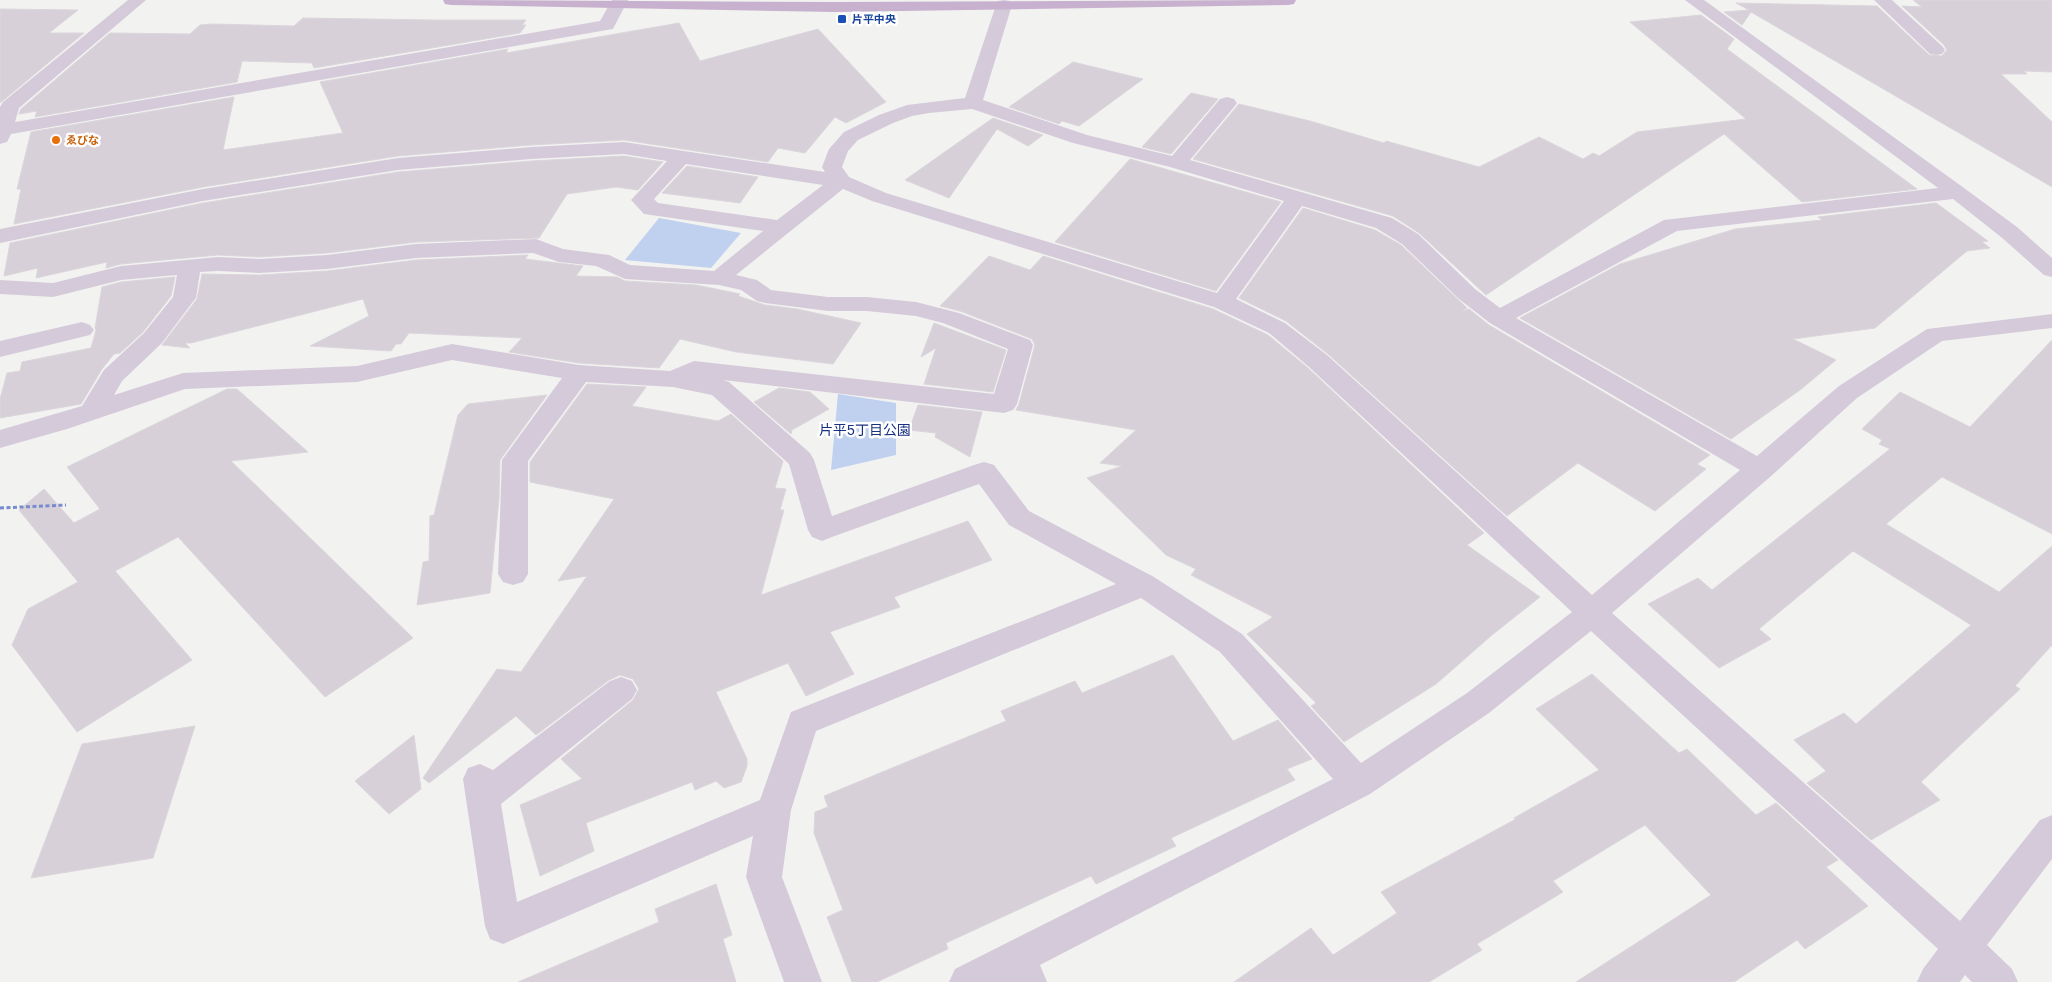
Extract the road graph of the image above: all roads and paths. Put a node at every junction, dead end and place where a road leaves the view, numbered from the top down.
1 (138, 0) edge
2 (451, 0) edge
3 (1288, 0) edge
4 (1693, 0) edge
5 (1882, 0) edge
6 (619, 2) edge
7 (1132, 2) edge
8 (1004, 6) junction
9 (1936, 50) dead end
10 (973, 103) junction
11 (1227, 103) dead end
12 (1, 132) edge
13 (680, 158) junction
14 (1176, 163) junction
15 (841, 180) junction
16 (1957, 192) junction
17 (1296, 198) junction
18 (781, 227) junction
19 (0, 236) edge
20 (2047, 262) edge
21 (190, 267) junction
22 (719, 278) junction
23 (0, 288) edge
24 (1222, 302) junction
25 (1498, 318) junction
26 (2052, 321) edge
27 (82, 330) dead end
28 (0, 349) edge
29 (578, 372) junction
30 (673, 379) junction
31 (91, 412) junction
32 (0, 439) edge
33 (1760, 470) junction
34 (66, 505) dead end
35 (0, 508) edge
36 (513, 574) dead end
37 (1144, 585) junction
38 (1592, 613) junction
39 (621, 690) dead end
40 (1358, 783) junction
41 (774, 810) junction
42 (2052, 831) edge
43 (1963, 949) junction
44 (1022, 970) edge
45 (803, 982) edge
46 (968, 982) edge
47 (1936, 982) edge
48 (2000, 982) edge

1 - 12 street
2 - 6 main road
3 - 7 main road
4 - 16 street
5 - 9 street
6 - 8 main road
6 - 12 street
7 - 8 main road
8 - 10 street
10 - 14 street
10 - 15 street
11 - 14 street
13 - 15 street
13 - 18 street
13 - 19 street
14 - 17 street
15 - 18 street
15 - 24 street
16 - 20 street
16 - 25 street
17 - 24 street
17 - 25 street
18 - 22 street
21 - 22 street
21 - 23 street
21 - 31 street
22 - 30 street
24 - 38 street
25 - 33 street
26 - 33 street
27 - 28 street
29 - 30 street
29 - 31 street
29 - 36 street
30 - 37 street
31 - 32 street
33 - 38 street
34 - 35 path
37 - 40 street
37 - 41 street
38 - 40 street
38 - 43 street
39 - 41 street
40 - 44 street
41 - 45 street
42 - 43 street
43 - 47 street
43 - 48 street
44 - 46 street

